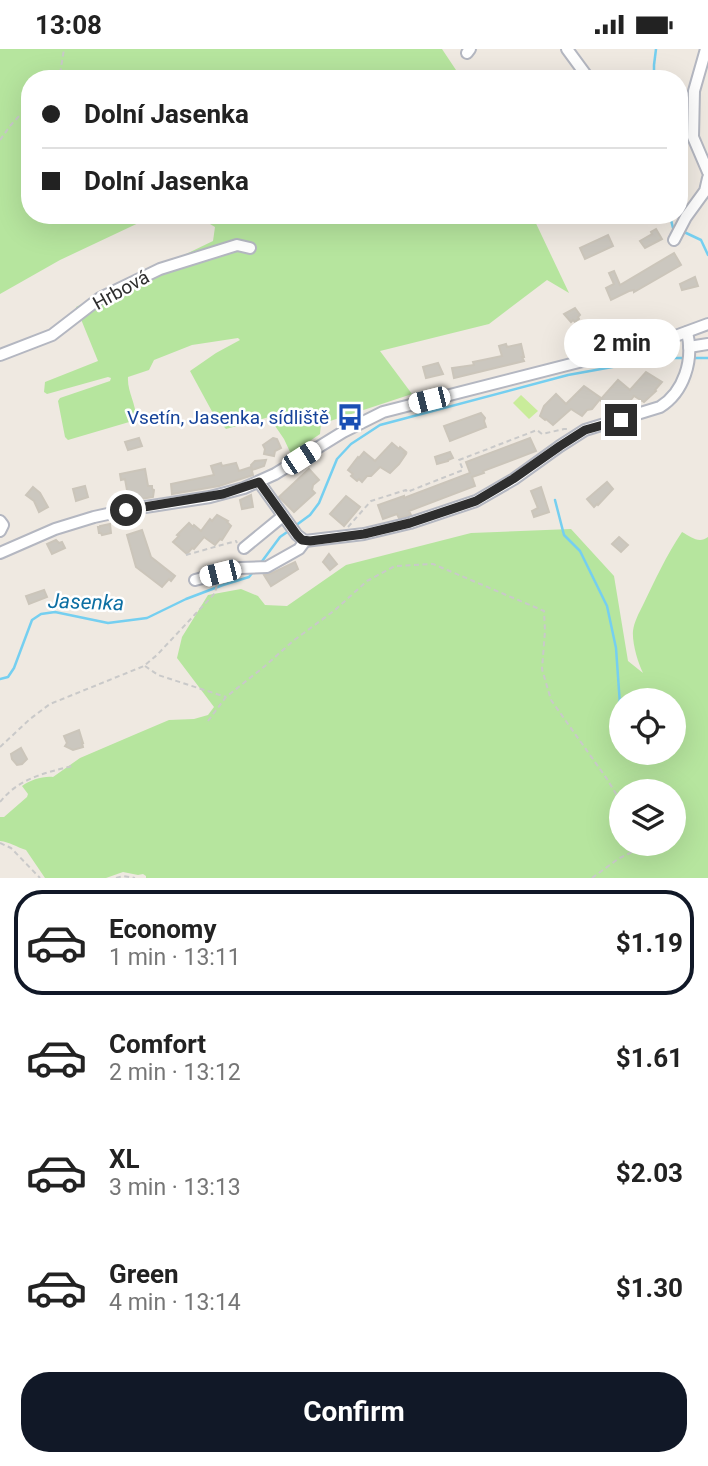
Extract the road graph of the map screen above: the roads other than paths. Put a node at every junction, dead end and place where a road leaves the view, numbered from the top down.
1 (567, 49) edge
2 (706, 49) edge
3 (582, 70) edge
4 (708, 172) edge
5 (708, 178) edge
6 (688, 214) edge
7 (682, 224) edge
8 (674, 240) dead end
9 (250, 248) dead end
10 (708, 324) edge
11 (687, 332) junction
12 (708, 344) edge
13 (689, 348) junction
14 (0, 355) edge
15 (259, 482) junction
16 (0, 520) edge
17 (286, 520) junction
18 (0, 531) edge
19 (301, 538) junction
20 (240, 544) road end
21 (0, 553) edge
22 (195, 580) dead end

1 - 3 street
2 - 4 street
5 - 6 street
7 - 8 street
9 - 14 street, Hrbová
10 - 11 street
11 - 13 street
11 - 15 street
12 - 13 street
13 - 19 street
15 - 17 street
15 - 21 street
16 - 18 street
17 - 19 street
17 - 20 street
19 - 22 street

